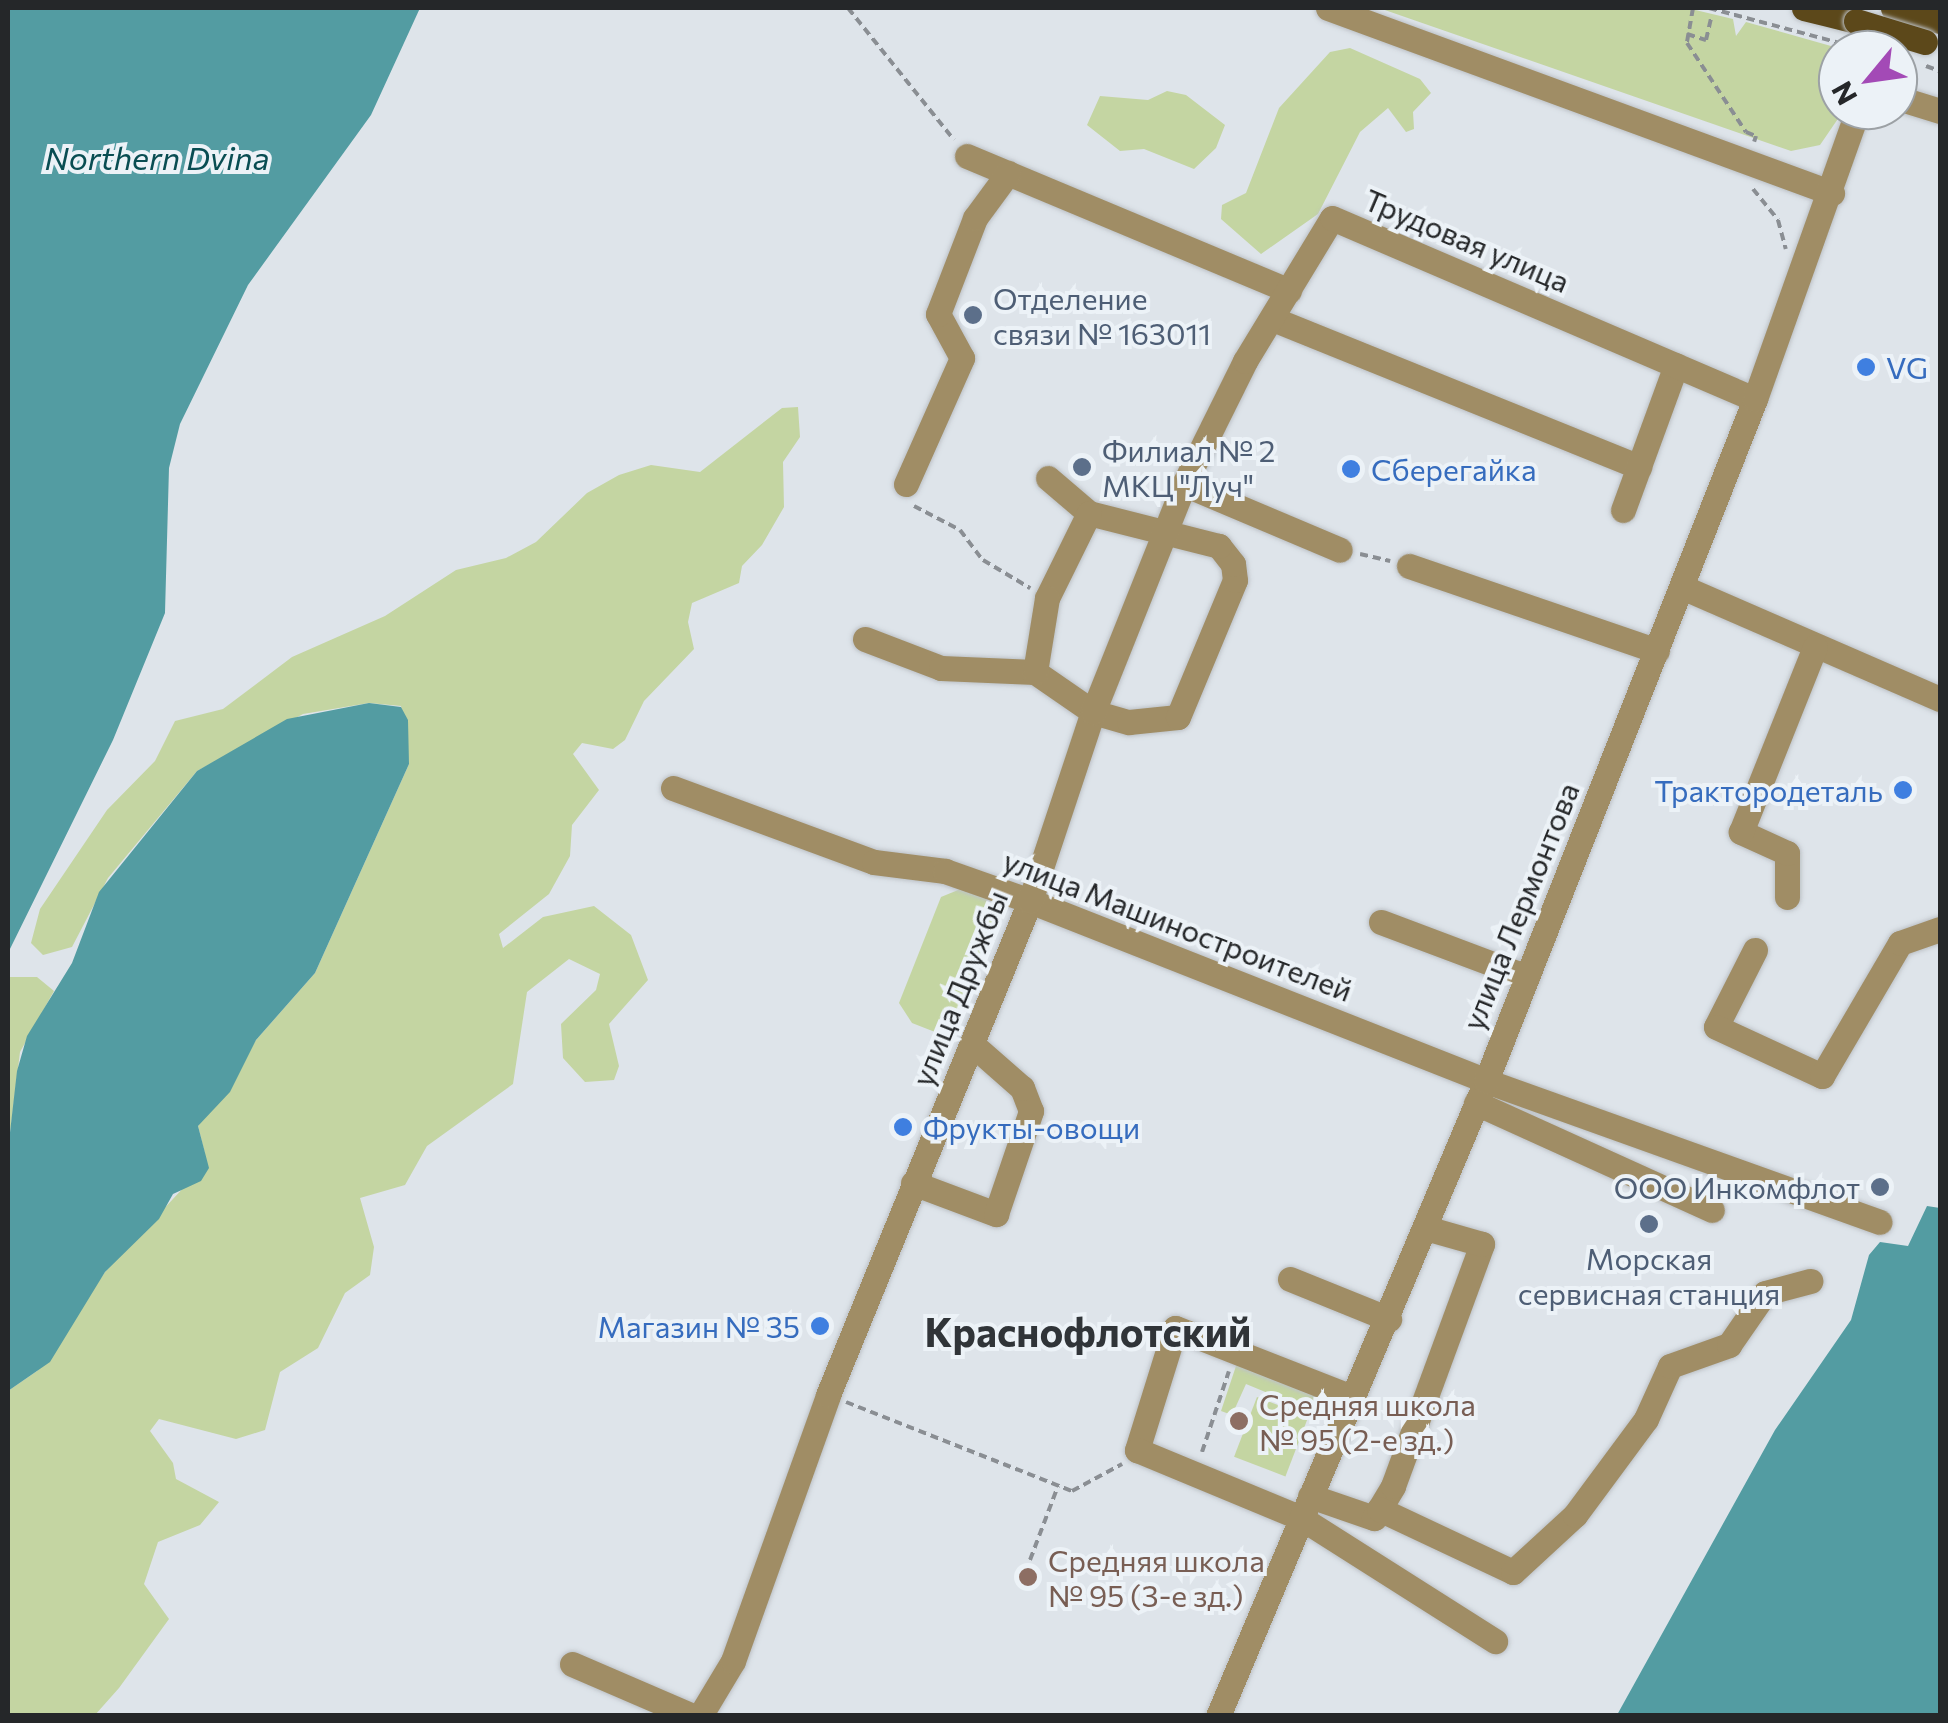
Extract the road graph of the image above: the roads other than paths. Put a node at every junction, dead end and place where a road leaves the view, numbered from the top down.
1 (1328, 8) edge
2 (1804, 8) edge
3 (1892, 8) edge
4 (1932, 39) edge
5 (1852, 130) edge
6 (967, 156) road end
7 (1008, 173) junction
8 (1832, 193) junction
9 (1289, 291) junction
10 (1274, 318) junction
11 (1676, 365) junction
12 (1755, 399) junction
13 (1639, 466) junction
14 (1048, 478) dead end
15 (906, 484) road end
16 (1184, 484) junction
17 (1623, 510) dead end
18 (1089, 513) junction
19 (1166, 528) junction
20 (1340, 550) road end
21 (1409, 566) road end
22 (1682, 587) junction
23 (865, 639) dead end
24 (1815, 648) junction
25 (1656, 652) junction
26 (1035, 672) junction
27 (1940, 698) edge
28 (1092, 712) junction
29 (673, 788) dead end
30 (1788, 897) dead end
31 (1030, 900) junction
32 (1381, 922) dead end
33 (1940, 929) edge
34 (1756, 950) dead end
35 (1527, 977) junction
36 (973, 1045) junction
37 (1481, 1092) junction
38 (913, 1183) junction
39 (1712, 1210) dead end
40 (1879, 1222) dead end
41 (1426, 1228) junction
42 (1290, 1279) dead end
43 (1810, 1281) dead end
44 (1389, 1319) junction
45 (1354, 1398) junction
46 (1306, 1507) junction
47 (1379, 1510) junction
48 (1496, 1640) dead end
49 (572, 1664) dead end
50 (692, 1716) edge
51 (700, 1716) edge
52 (1218, 1716) edge

1 - 8 street
2 - 4 main road, bridge
3 - 4 main road
5 - 8 street, улица Лермонтова
6 - 7 street
7 - 9 street
7 - 15 street
8 - 12 street, улица Лермонтова
9 - 10 street, улица Дружбы
9 - 11 street, Трудовая улица
10 - 13 street
10 - 16 street, улица Дружбы
11 - 12 street, Трудовая улица
11 - 13 street
12 - 22 street, улица Лермонтова
13 - 17 street
14 - 18 street
16 - 19 street, улица Дружбы
16 - 20 street
18 - 19 street
18 - 26 street
19 - 28 street, улица Дружбы
19 - 28 street
21 - 25 street
22 - 24 street
22 - 25 street, улица Лермонтова
23 - 26 street
24 - 27 street
24 - 30 street
25 - 35 street, улица Лермонтова
26 - 28 street
28 - 31 street, улица Дружбы
29 - 31 street, улица Машиностроителей
31 - 36 street, улица Дружбы
31 - 37 street, улица Машиностроителей
32 - 35 street
33 - 34 street
35 - 37 street, улица Лермонтова
36 - 38 street, улица Дружбы
36 - 38 street
37 - 39 street
37 - 40 street
37 - 41 street, улица Лермонтова
38 - 51 street, улица Дружбы
41 - 44 street, улица Лермонтова
41 - 47 street
42 - 44 street
43 - 47 street
44 - 45 street, улица Лермонтова
45 - 46 street, улица Лермонтова
45 - 46 street
46 - 47 street
46 - 48 street
46 - 52 street, улица Лермонтова
49 - 50 street

